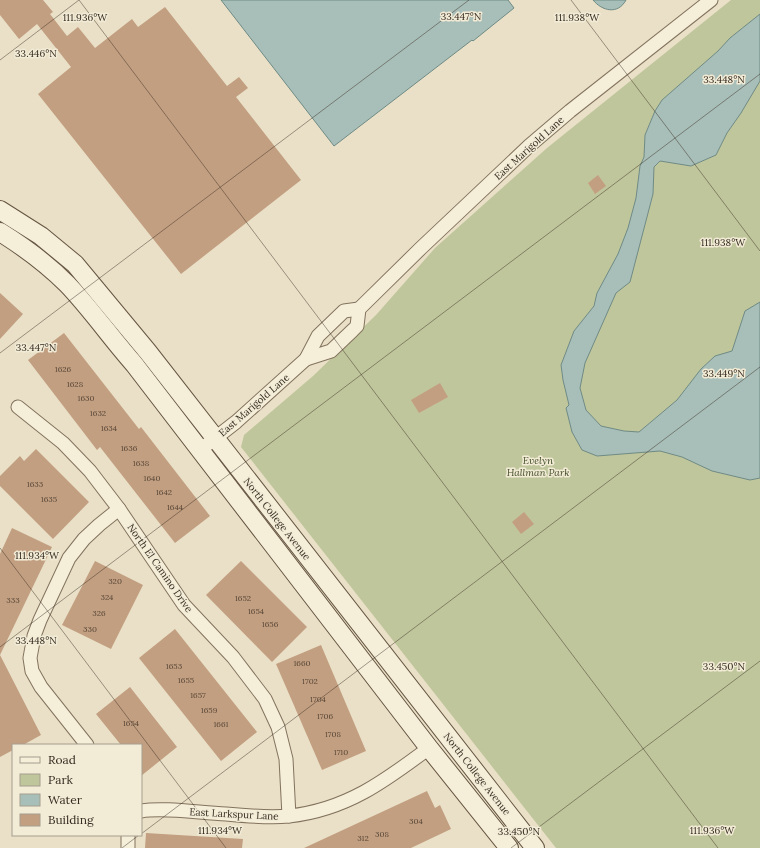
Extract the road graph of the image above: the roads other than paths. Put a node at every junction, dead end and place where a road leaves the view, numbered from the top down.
1 (711, 0) edge
2 (0, 210) edge
3 (0, 232) edge
4 (358, 309) junction
5 (306, 359) junction
6 (18, 407) dead end
7 (215, 438) junction
8 (200, 450) junction
9 (119, 509) junction
10 (86, 744) edge
11 (429, 748) junction
12 (142, 811) edge
13 (289, 816) junction
14 (128, 836) edge
15 (128, 848) edge
16 (509, 848) edge
17 (535, 848) edge

1 - 4 street, East Marigold Lane
2 - 7 street, North College Avenue
3 - 8 street, North College Avenue
4 - 5 street, East Marigold Lane
4 - 5 street, East Marigold Lane
5 - 7 street, East Marigold Lane
6 - 9 street, North El Camino Drive
7 - 8 street, East Marigold Lane
7 - 17 street, North College Avenue
8 - 11 street, North College Avenue
9 - 10 street
9 - 13 street, North El Camino Drive
11 - 13 street, East Larkspur Lane
11 - 16 street, North College Avenue
12 - 13 street, East Larkspur Lane
14 - 15 street

